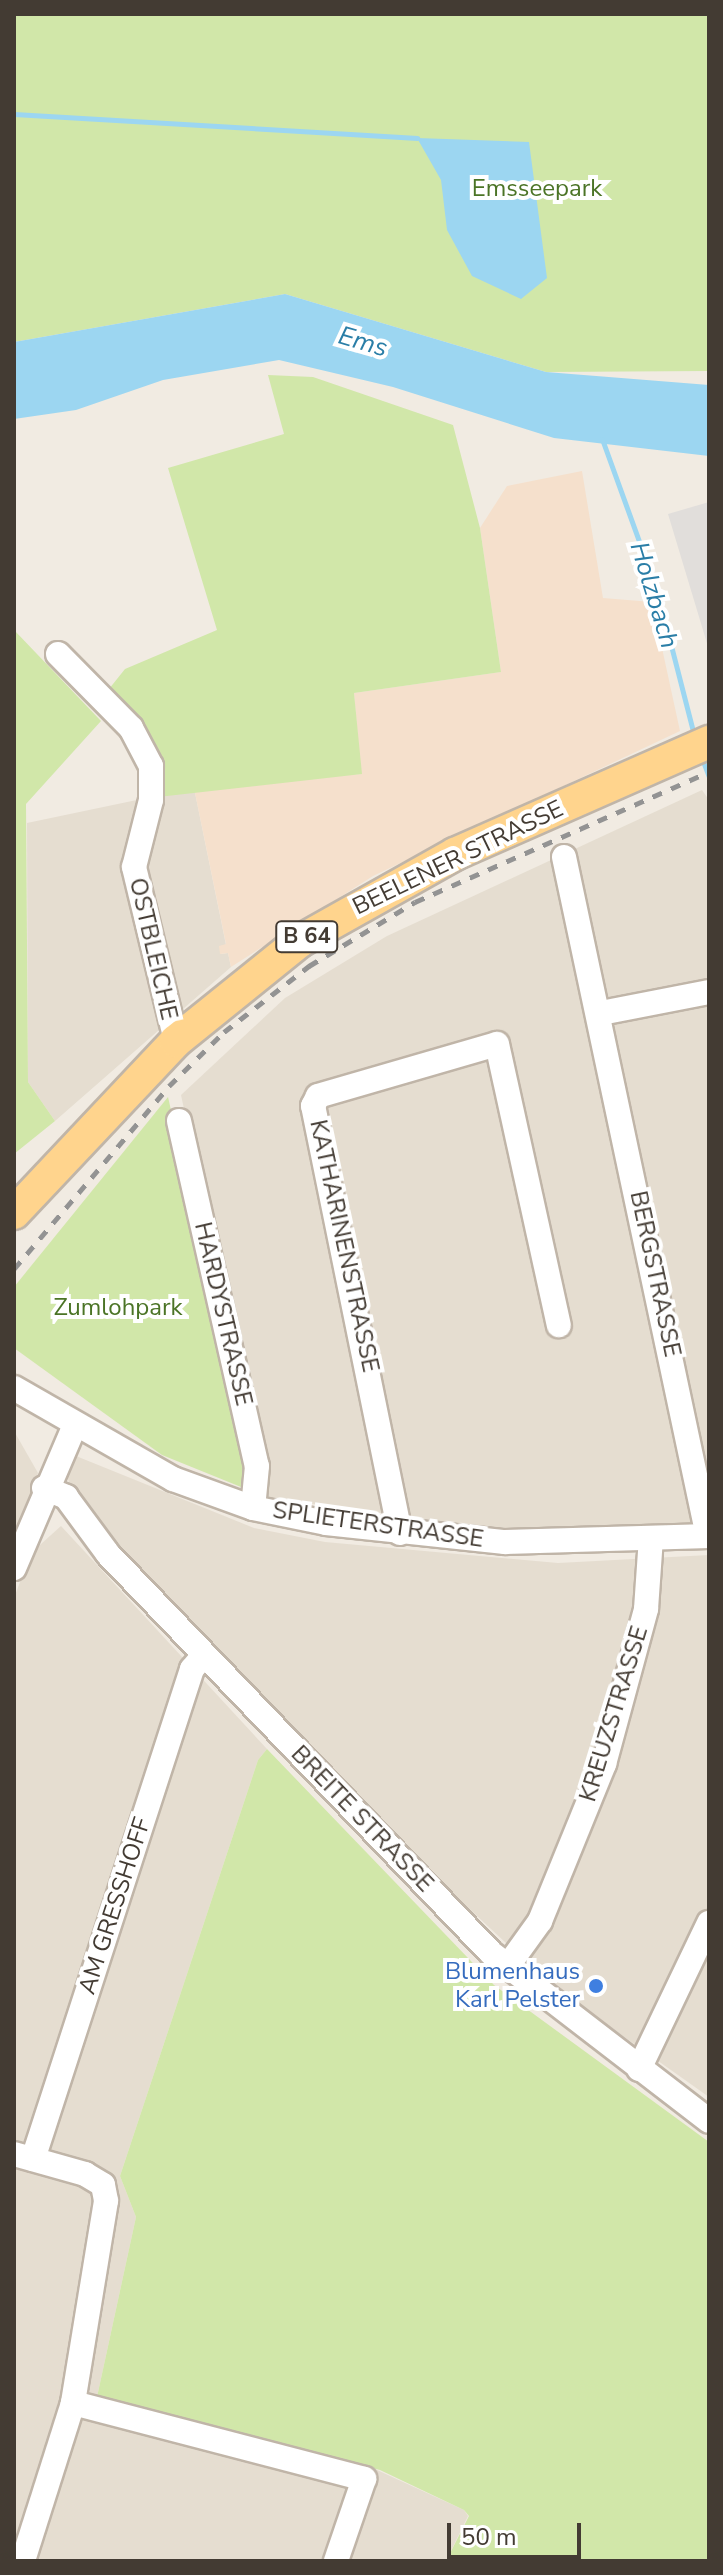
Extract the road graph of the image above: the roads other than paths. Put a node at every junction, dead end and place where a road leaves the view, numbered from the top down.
1 (58, 654) dead end
2 (701, 746) edge
3 (564, 857) dead end
4 (709, 992) edge
5 (601, 1013) junction
6 (176, 1041) junction
7 (179, 1121) dead end
8 (16, 1209) edge
9 (559, 1325) dead end
10 (18, 1388) edge
11 (74, 1427) junction
12 (44, 1488) junction
13 (253, 1508) junction
14 (400, 1533) junction
15 (708, 1536) edge
16 (651, 1538) junction
17 (14, 1568) edge
18 (204, 1655) junction
19 (709, 1923) edge
20 (507, 1967) junction
21 (639, 2069) junction
22 (709, 2121) edge
23 (23, 2157) edge
24 (73, 2403) junction
25 (23, 2561) edge
26 (336, 2561) edge

1 - 6 street, OSTBLEICHE
2 - 6 main road, BEELENER STRASSE / B 64
3 - 5 street, BERGSTRASSE
4 - 5 street
5 - 15 street, BERGSTRASSE
6 - 8 main road, BEELENER STRASSE / B 64
7 - 13 street, HARDYSTRASSE
9 - 14 street, KATHARINENSTRASSE
10 - 11 street, SPLIETERSTRASSE
11 - 12 street
11 - 13 street, SPLIETERSTRASSE
12 - 17 street
12 - 18 street, BREITE STRASSE
13 - 14 street, SPLIETERSTRASSE
14 - 16 street, SPLIETERSTRASSE
15 - 16 street, SPLIETERSTRASSE
16 - 20 street, KREUZSTRASSE
18 - 20 street, BREITE STRASSE
18 - 23 street, AM GRESSHOFF
19 - 21 street
20 - 21 street, BREITE STRASSE
21 - 22 street, BREITE STRASSE
23 - 24 street
24 - 25 street
24 - 26 street

